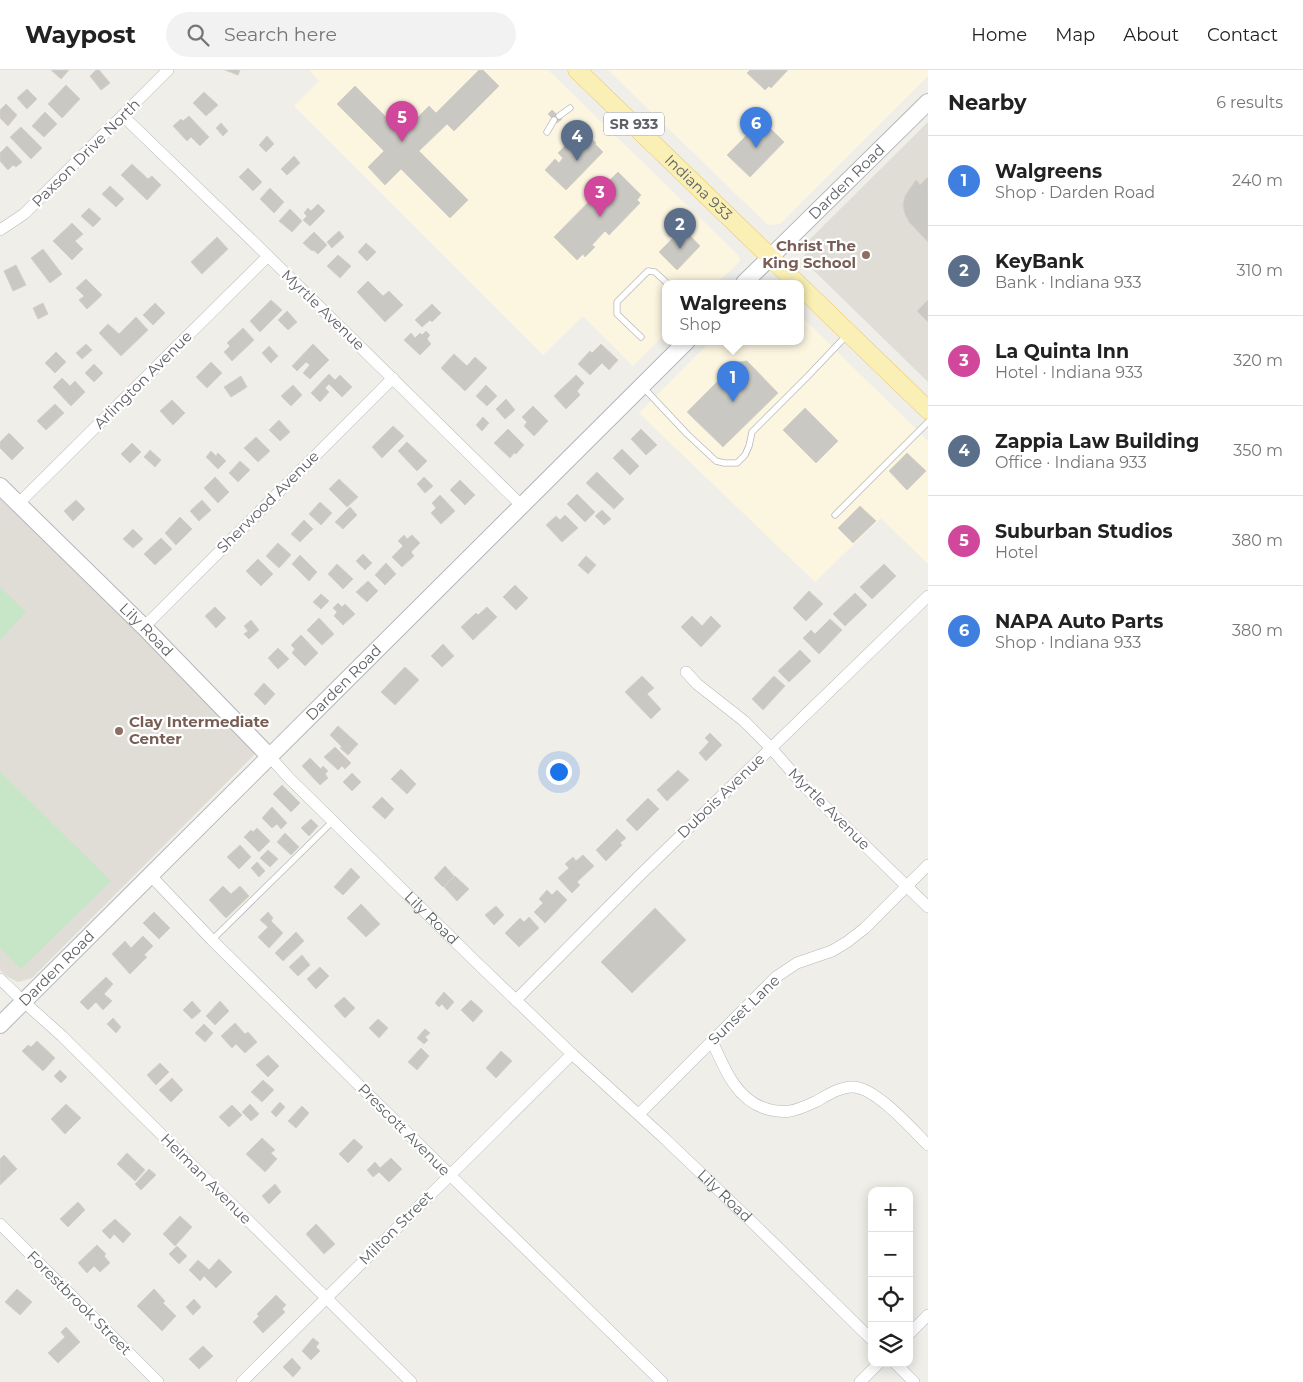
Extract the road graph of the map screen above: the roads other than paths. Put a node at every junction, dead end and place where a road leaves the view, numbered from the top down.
1 (168, 70) edge
2 (578, 70) edge
3 (928, 102) edge
4 (570, 108) dead end
5 (123, 116) junction
6 (547, 132) dead end
7 (0, 230) edge
8 (268, 256) junction
9 (770, 257) junction
10 (664, 280) edge
11 (747, 280) edge
12 (794, 280) edge
13 (804, 290) edge
14 (849, 333) junction
15 (641, 338) dead end
16 (683, 345) edge
17 (393, 378) junction
18 (642, 385) junction
19 (928, 410) edge
20 (928, 422) edge
21 (0, 486) edge
22 (18, 504) junction
23 (522, 506) junction
24 (835, 515) dead end
25 (928, 596) edge
26 (144, 627) junction
27 (686, 672) dead end
28 (771, 748) junction
29 (270, 756) junction
30 (333, 821) junction
31 (928, 865) edge
32 (150, 875) junction
33 (907, 886) junction
34 (928, 907) edge
35 (212, 940) junction
36 (0, 978) edge
37 (516, 1000) junction
38 (24, 1002) junction
39 (0, 1025) edge
40 (712, 1041) junction
41 (572, 1054) junction
42 (638, 1114) junction
43 (928, 1145) edge
44 (450, 1175) junction
45 (0, 1224) edge
46 (325, 1298) junction
47 (928, 1315) edge
48 (913, 1330) edge
49 (868, 1336) edge
50 (875, 1367) edge
51 (899, 1367) edge
52 (158, 1382) edge
53 (242, 1382) edge
54 (411, 1382) edge
55 (662, 1382) edge
56 (860, 1382) edge
57 (914, 1382) edge

1 - 5 street, Paxson Drive North
2 - 9 main road, Indiana 933 / SR 933
3 - 9 street, Darden Road
4 - 6 lane
5 - 7 street, Paxson Drive North
5 - 8 street, Myrtle Avenue
8 - 17 street, Myrtle Avenue
8 - 22 street, Arlington Avenue
9 - 11 street, Darden Road
9 - 12 main road, Indiana 933 / SR 933
10 - 15 lane
13 - 14 main road
14 - 18 lane
14 - 19 main road
16 - 18 street, Darden Road
17 - 23 street, Myrtle Avenue
17 - 26 street, Sherwood Avenue
18 - 23 street, Darden Road
20 - 24 lane
21 - 22 street, Lily Road
22 - 26 street, Lily Road
23 - 29 street, Darden Road
25 - 28 street, Dubois Avenue
26 - 29 street, Lily Road
27 - 28 street, Myrtle Avenue
28 - 33 street, Myrtle Avenue
28 - 37 street, Dubois Avenue
29 - 30 street, Lily Road
29 - 32 street, Darden Road
30 - 35 lane
30 - 37 street, Lily Road
31 - 33 street, Sunset Lane
32 - 35 street, Prescott Avenue
32 - 38 street, Darden Road
33 - 34 street, Myrtle Avenue
33 - 40 street, Sunset Lane
35 - 44 street, Prescott Avenue
36 - 38 street, Helman Avenue
37 - 41 street, Lily Road
38 - 39 street, Darden Road
38 - 46 street, Helman Avenue
40 - 42 street, Sunset Lane
40 - 43 street
41 - 42 street, Lily Road
41 - 44 street, Milton Street
42 - 49 street, Lily Road
44 - 46 street, Milton Street
44 - 55 street, Prescott Avenue
45 - 52 street, Forestbrook Street
46 - 53 street, Milton Street
46 - 54 street, Helman Avenue
47 - 48 street
50 - 56 street
51 - 57 street

